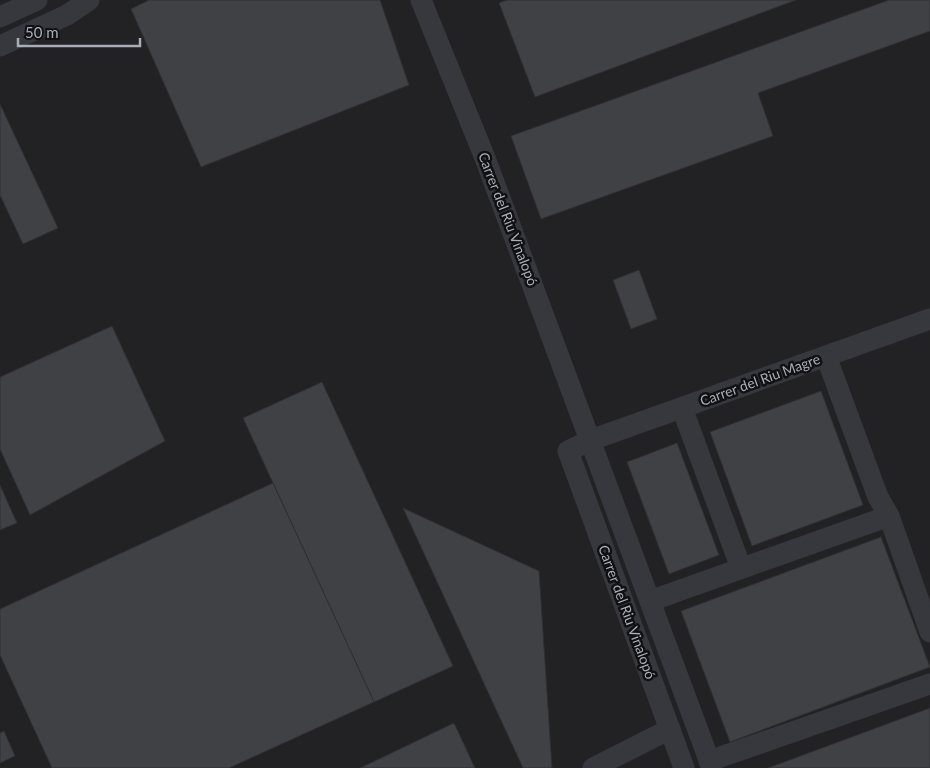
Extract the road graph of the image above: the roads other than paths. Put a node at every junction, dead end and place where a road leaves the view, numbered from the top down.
1 (37, 0) edge
2 (89, 0) edge
3 (421, 0) edge
4 (0, 17) edge
5 (0, 46) edge
6 (930, 319) edge
7 (826, 356) junction
8 (682, 408) junction
9 (591, 440) junction
10 (889, 516) junction
11 (741, 568) junction
12 (650, 601) junction
13 (930, 632) edge
14 (930, 684) edge
15 (670, 730) junction
16 (710, 765) edge
17 (593, 768) edge
18 (684, 768) edge

1 - 4 street
2 - 5 street
3 - 9 street, Carrer del Riu Vinalopó
6 - 7 street, Carrer del Riu Magre
7 - 8 street, Carrer del Riu Magre
7 - 10 street
8 - 9 street, Carrer del Riu Magre
8 - 11 street
9 - 12 street, Carrer del Riu Vinalopó
9 - 15 street, Carrer del Riu Vinalopó
10 - 11 street
10 - 13 street
11 - 12 street
12 - 16 street, Carrer del Riu Vinalopó
14 - 16 street
15 - 17 street
15 - 18 street, Carrer del Riu Vinalopó

